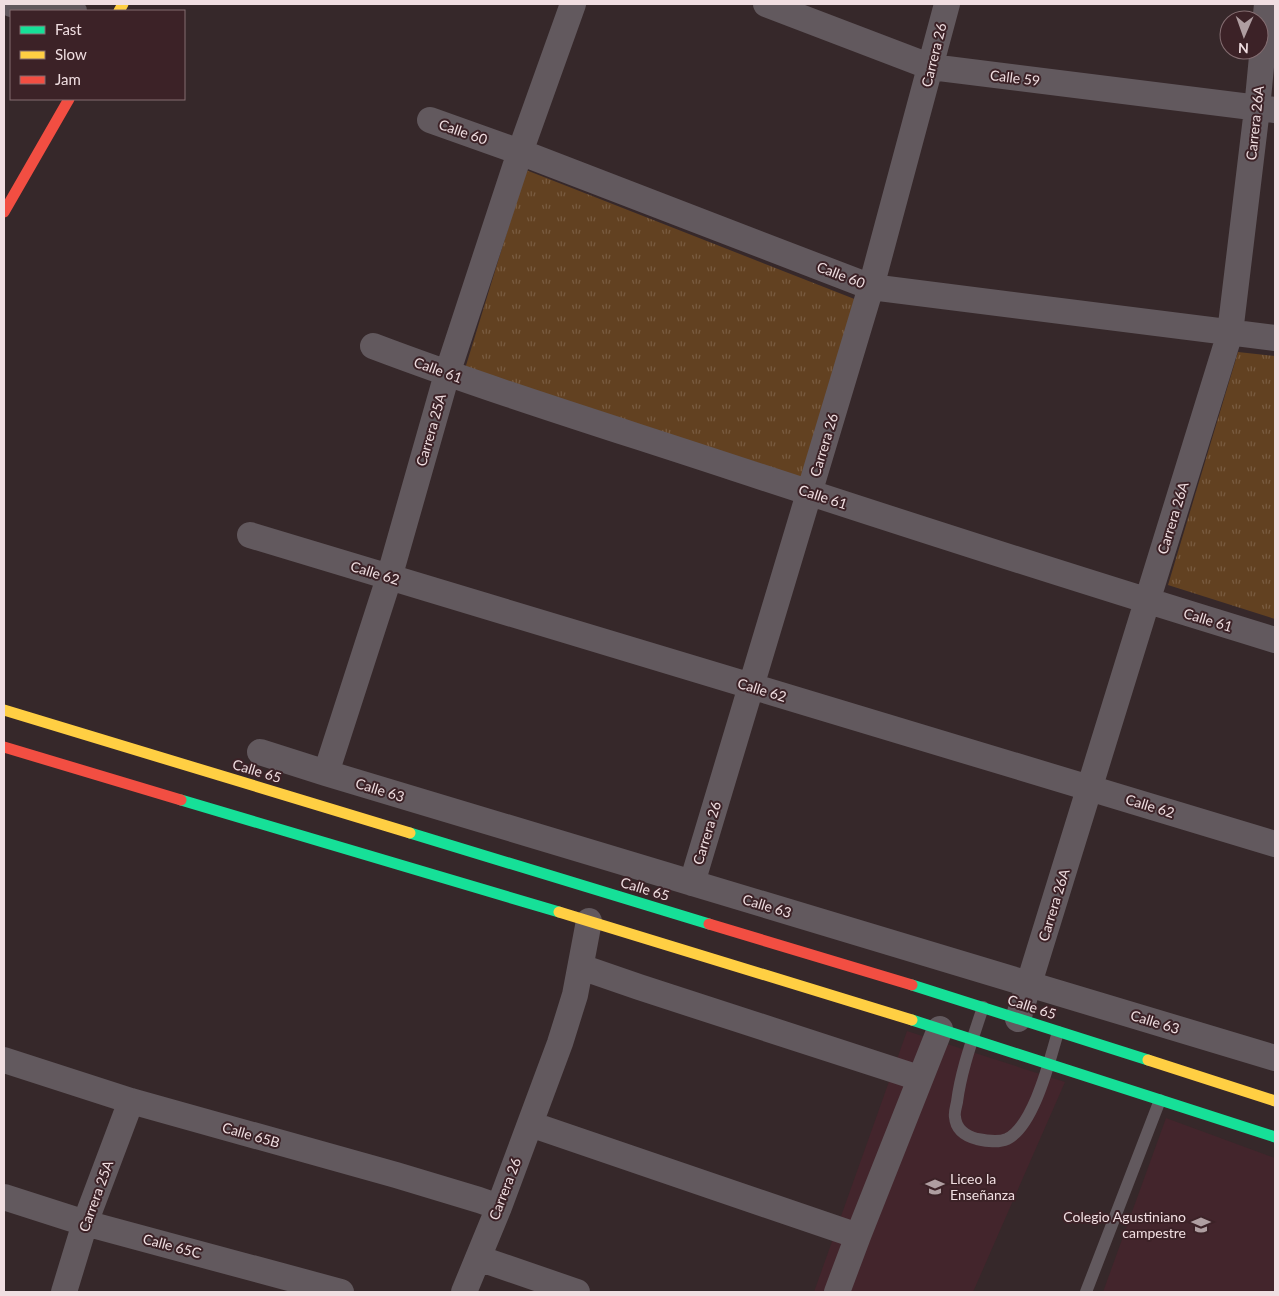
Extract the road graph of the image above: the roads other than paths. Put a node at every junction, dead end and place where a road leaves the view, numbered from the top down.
1 (11, 4) edge
2 (573, 4) edge
3 (766, 4) edge
4 (947, 4) edge
5 (1267, 4) edge
6 (65, 10) edge
7 (931, 67) junction
8 (68, 100) edge
9 (1266, 110) edge
10 (430, 120) dead end
11 (520, 152) junction
12 (5, 207) edge
13 (872, 287) junction
14 (1230, 333) junction
15 (1275, 338) edge
16 (373, 346) dead end
17 (447, 374) junction
18 (810, 493) junction
19 (250, 535) dead end
20 (388, 578) junction
21 (1147, 602) junction
22 (1275, 640) edge
23 (751, 686) junction
24 (4, 710) edge
25 (4, 747) edge
26 (260, 752) dead end
27 (326, 774) junction
28 (1090, 788) junction
29 (1275, 844) edge
30 (692, 883) junction
31 (589, 921) junction
32 (581, 967) junction
33 (1030, 984) junction
34 (983, 1007) junction
35 (1018, 1019) junction
36 (940, 1029) junction
37 (1058, 1032) junction
38 (973, 1040) junction
39 (1275, 1058) edge
40 (4, 1060) edge
41 (1049, 1064) junction
42 (919, 1078) junction
43 (1160, 1100) junction
44 (132, 1101) junction
45 (1275, 1101) edge
46 (530, 1124) junction
47 (1275, 1137) edge
48 (4, 1197) edge
49 (499, 1208) junction
50 (85, 1223) junction
51 (858, 1236) junction
52 (478, 1258) junction
53 (64, 1292) edge
54 (341, 1292) edge
55 (464, 1292) edge
56 (577, 1292) edge
57 (837, 1292) edge
58 (1086, 1292) edge

1 - 6 street
2 - 11 street, Carrera 25A
3 - 7 street, Calle 59
4 - 7 street, Carrera 26
5 - 9 street, Carrera 26A
7 - 9 street, Calle 59
7 - 13 street, Carrera 26
8 - 12 street
9 - 14 street, Carrera 26A
10 - 11 street, Calle 60
11 - 13 street, Calle 60
11 - 17 street, Carrera 25A
13 - 14 street, Calle 60
13 - 18 street, Carrera 26
14 - 15 street, Calle 60
14 - 21 street, Carrera 26A
16 - 17 street, Calle 61
17 - 18 street, Calle 61
17 - 20 street, Carrera 25A
18 - 21 street, Calle 61
18 - 23 street, Carrera 26
19 - 20 street, Calle 62
20 - 23 street, Calle 62
20 - 27 street, Carrera 25A
21 - 22 street, Calle 61
21 - 28 street, Carrera 26A
23 - 28 street, Calle 62
23 - 30 street, Carrera 26
24 - 34 street, Calle 65
25 - 31 street
26 - 27 street, Calle 63
27 - 30 street, Calle 63
28 - 29 street, Calle 62
28 - 33 street, Carrera 26A
30 - 33 street, Calle 63
31 - 32 street, Carrera 26
31 - 36 street
32 - 42 street
32 - 46 street, Carrera 26
33 - 35 street, Carrera 26A
33 - 39 street, Calle 63
34 - 35 street, Calle 65
34 - 38 lane
35 - 37 street, Calle 65
36 - 38 street
36 - 42 street
37 - 41 lane
37 - 45 street, Calle 65
38 - 41 street
38 - 41 lane
40 - 44 street, Calle 65B
41 - 43 street
42 - 51 street
43 - 47 street
43 - 58 lane
44 - 49 street, Calle 65B
44 - 50 street, Carrera 25A
46 - 49 street, Carrera 26
46 - 51 street
48 - 50 street, Calle 65C
49 - 52 street, Carrera 26
50 - 53 street, Carrera 25A
50 - 54 street, Calle 65C
51 - 57 street
52 - 55 street, Carrera 26
52 - 56 street

